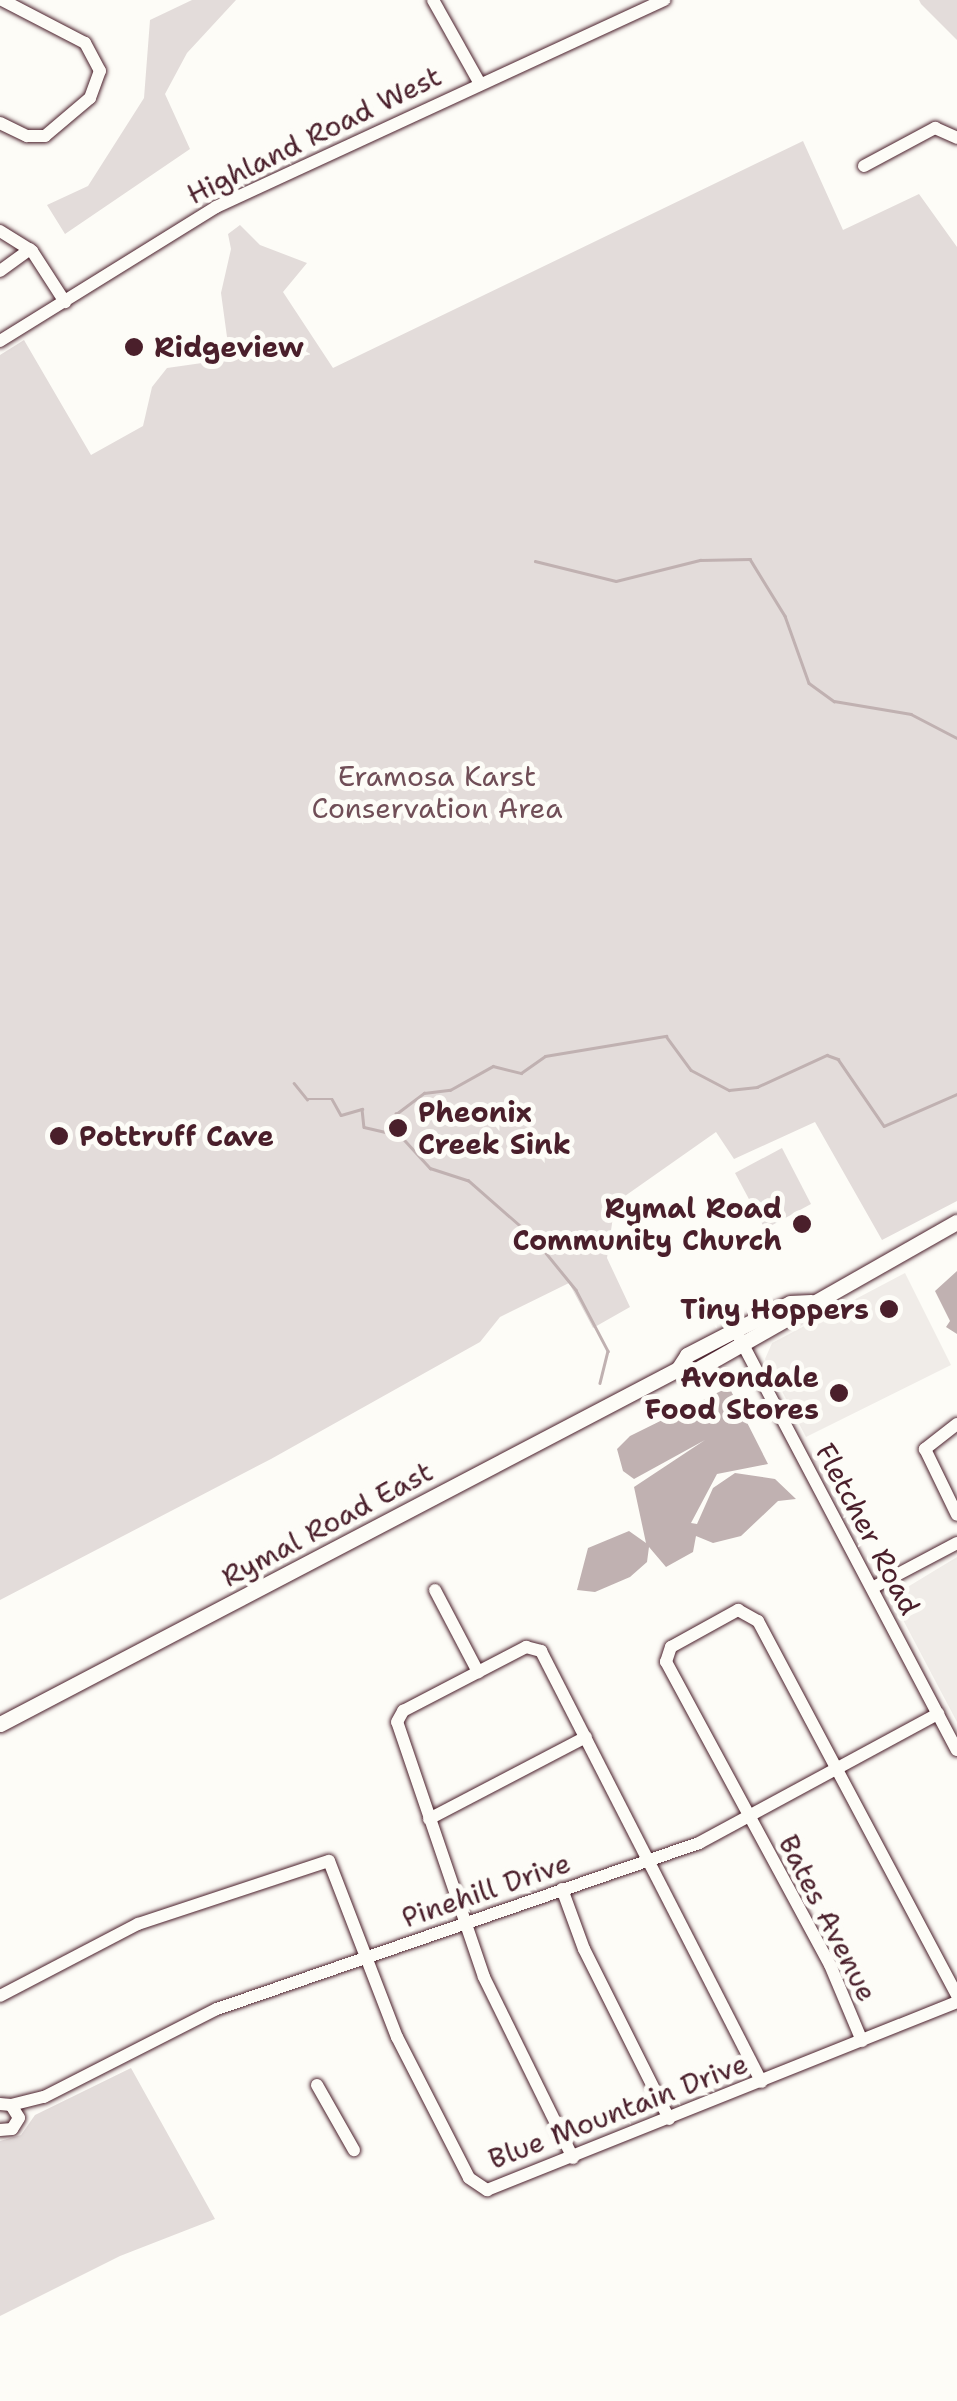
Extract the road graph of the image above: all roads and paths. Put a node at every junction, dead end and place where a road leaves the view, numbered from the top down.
1 (2, 0) edge
2 (433, 0) edge
3 (664, 0) edge
4 (479, 82) junction
5 (0, 123) edge
6 (957, 138) edge
7 (864, 166) dead end
8 (0, 230) edge
9 (30, 250) junction
10 (0, 271) edge
11 (65, 302) junction
12 (0, 341) edge
13 (957, 1222) edge
14 (739, 1338) junction
15 (957, 1424) edge
16 (957, 1515) edge
17 (957, 1543) edge
18 (872, 1588) junction
19 (435, 1590) dead end
20 (478, 1672) junction
21 (938, 1714) junction
22 (0, 1724) edge
23 (586, 1737) junction
24 (957, 1750) edge
25 (836, 1770) junction
26 (430, 1819) junction
27 (748, 1819) junction
28 (650, 1859) junction
29 (562, 1889) junction
30 (466, 1923) junction
31 (368, 1957) junction
32 (0, 1996) edge
33 (957, 1999) edge
34 (862, 2040) junction
35 (762, 2082) junction
36 (317, 2084) dead end
37 (44, 2097) junction
38 (5, 2102) edge
39 (669, 2119) junction
40 (18, 2122) junction
41 (0, 2130) edge
42 (354, 2150) dead end
43 (573, 2158) junction

1 - 5 street
2 - 4 street
3 - 4 street, Highland Road West
4 - 11 street, Highland Road West
6 - 7 street
8 - 9 street
9 - 10 street
9 - 11 street
11 - 12 street, Highland Road West
13 - 14 main road, Rymal Road East
14 - 18 street, Fletcher Road
14 - 22 main road, Rymal Road East
15 - 16 street
17 - 18 street
18 - 21 street, Fletcher Road
19 - 20 street
20 - 23 street
20 - 26 street
21 - 24 street, Fletcher Road
21 - 25 street, Pinehill Drive
23 - 26 street
23 - 28 street
25 - 27 street, Pinehill Drive
25 - 27 street, Bates Avenue
25 - 33 street
26 - 30 street
27 - 28 street, Pinehill Drive
27 - 34 street, Bates Avenue
28 - 29 street, Pinehill Drive
28 - 35 street
29 - 30 street, Pinehill Drive
29 - 39 street
30 - 31 street, Pinehill Drive
30 - 43 street
31 - 32 street, Blue Mountain Drive
31 - 37 street, Pinehill Drive
31 - 43 street, Blue Mountain Drive
33 - 34 street, Blue Mountain Drive
34 - 35 street, Blue Mountain Drive
35 - 39 street, Blue Mountain Drive
36 - 42 street
37 - 38 street, Pinehill Drive
37 - 40 street, Pinehill Drive
38 - 40 street
39 - 43 street, Blue Mountain Drive
40 - 41 street, Pinehill Drive

